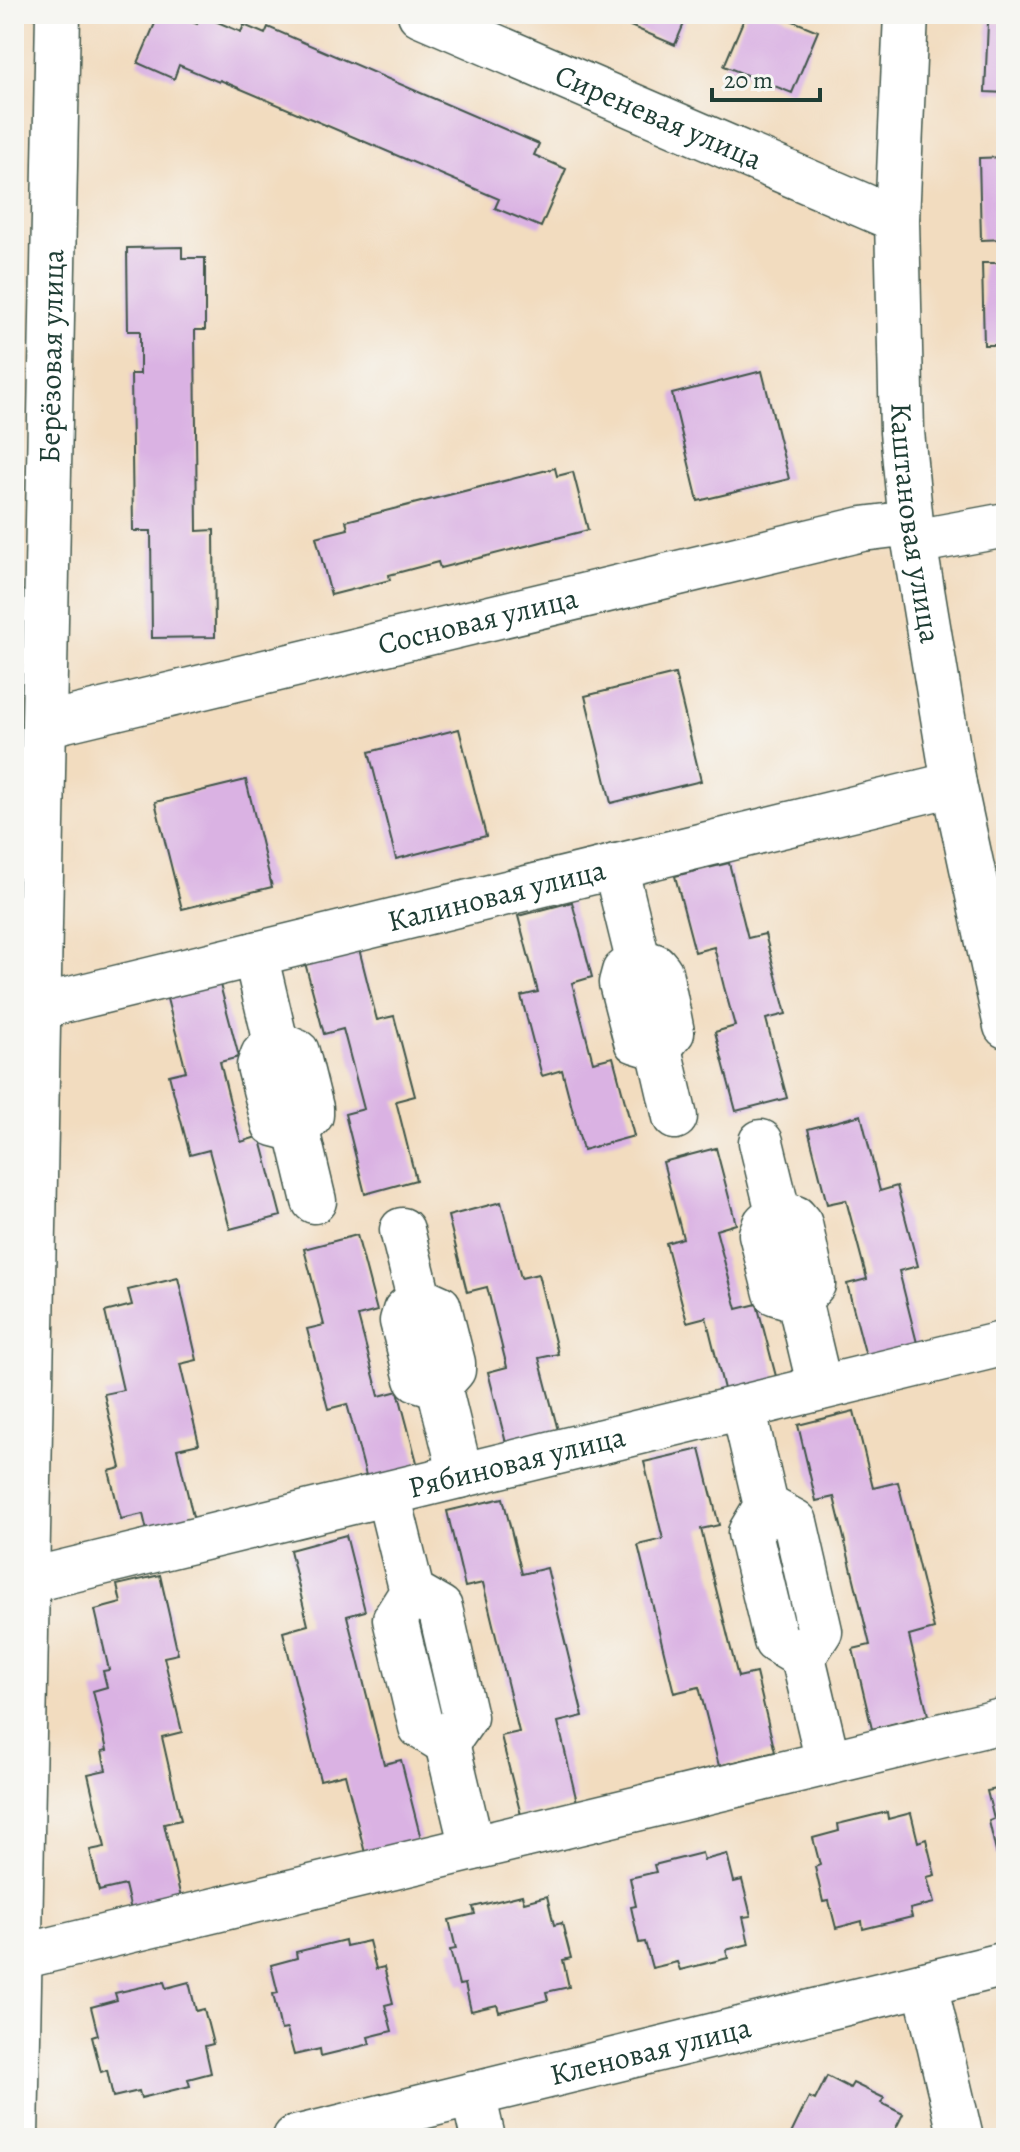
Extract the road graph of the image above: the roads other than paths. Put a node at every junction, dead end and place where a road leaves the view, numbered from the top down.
1 (58, 14) edge
2 (420, 14) edge
3 (906, 14) edge
4 (897, 220) junction
5 (1006, 525) edge
6 (913, 532) junction
7 (44, 725) junction
8 (954, 784) junction
9 (615, 866) junction
10 (255, 954) junction
11 (38, 1007) junction
12 (1006, 1026) edge
13 (675, 1117) dead end
14 (761, 1142) dead end
15 (314, 1201) dead end
16 (402, 1230) dead end
17 (1006, 1343) edge
18 (820, 1388) junction
19 (743, 1407) junction
20 (461, 1476) junction
21 (388, 1494) junction
22 (27, 1581) junction
23 (1006, 1720) edge
24 (828, 1762) junction
25 (472, 1848) junction
26 (20, 1957) junction
27 (1006, 1964) edge
28 (925, 1984) junction
29 (473, 2094) junction
30 (16, 2138) edge
31 (295, 2138) edge
32 (483, 2138) edge
33 (961, 2138) edge

1 - 7 street, Берёзовая улица
2 - 4 street, Сиреневая улица
3 - 4 street, Каштановая улица
4 - 6 street, Каштановая улица
5 - 6 street, Сосновая улица
6 - 7 street, Сосновая улица
6 - 8 street, Каштановая улица
7 - 11 street, Берёзовая улица
8 - 9 street, Калиновая улица
8 - 12 street, Каштановая улица
9 - 10 street, Калиновая улица
9 - 13 street
10 - 11 street, Калиновая улица
10 - 15 street
11 - 22 street, Берёзовая улица
14 - 18 street
16 - 20 street
17 - 18 street, Рябиновая улица
18 - 19 street, Рябиновая улица
19 - 20 street, Рябиновая улица
19 - 24 street
20 - 21 street, Рябиновая улица
21 - 22 street, Рябиновая улица
21 - 25 street
22 - 26 street, Берёзовая улица
23 - 24 street
24 - 25 street
25 - 26 street
26 - 30 street, Берёзовая улица
27 - 28 street, Кленовая улица
28 - 29 street, Кленовая улица
28 - 33 street
29 - 31 street, Кленовая улица
29 - 32 street

